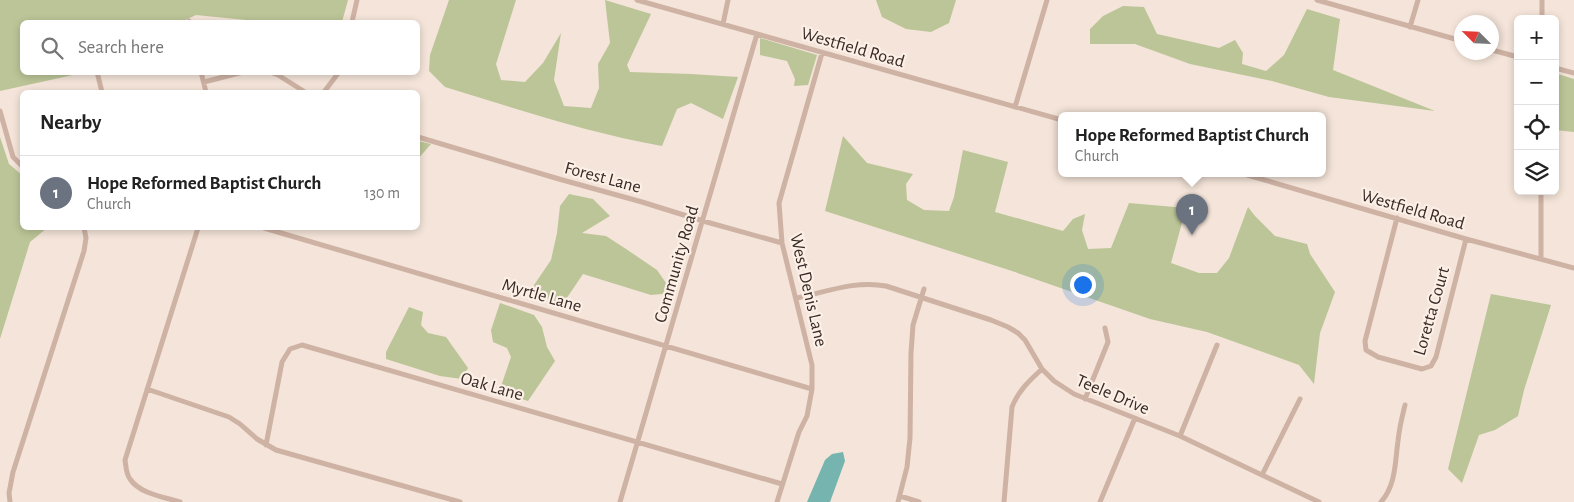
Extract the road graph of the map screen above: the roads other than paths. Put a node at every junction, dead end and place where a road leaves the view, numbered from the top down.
1 (357, 0) edge
2 (637, 0) edge
3 (728, 0) edge
4 (1047, 0) edge
5 (1317, 0) edge
6 (1418, 0) edge
7 (1542, 0) edge
8 (1542, 15) edge
9 (352, 20) edge
10 (723, 24) junction
11 (1410, 27) junction
12 (757, 34) junction
13 (1454, 39) edge
14 (1499, 52) edge
15 (822, 53) junction
16 (1514, 56) edge
17 (1559, 69) edge
18 (1574, 73) edge
19 (97, 75) edge
20 (202, 75) edge
21 (231, 75) edge
22 (278, 75) edge
23 (337, 75) edge
24 (204, 82) junction
25 (101, 90) edge
26 (206, 90) edge
27 (302, 90) edge
28 (326, 90) edge
29 (1015, 107) junction
30 (0, 111) edge
31 (1058, 119) edge
32 (420, 138) edge
33 (20, 164) edge
34 (1254, 177) edge
35 (1541, 195) edge
36 (1397, 218) junction
37 (703, 221) junction
38 (84, 230) edge
39 (197, 230) edge
40 (271, 230) edge
41 (1466, 239) junction
42 (782, 242) junction
43 (1541, 259) junction
44 (1574, 268) edge
45 (924, 289) dead end
46 (797, 298) junction
47 (921, 298) junction
48 (1105, 328) dead end
49 (1217, 344) dead end
50 (667, 345) junction
51 (1042, 369) junction
52 (147, 389) junction
53 (812, 389) junction
54 (1085, 399) junction
55 (1300, 399) dead end
56 (1404, 405) dead end
57 (1135, 418) junction
58 (1180, 436) junction
59 (638, 442) junction
60 (266, 445) junction
61 (1262, 475) junction
62 (782, 484) junction
63 (899, 499) edge
64 (10, 502) edge
65 (177, 502) edge
66 (460, 502) edge
67 (620, 502) edge
68 (777, 502) edge
69 (919, 502) edge
70 (1004, 502) edge
71 (1100, 502) edge
72 (1319, 502) edge
73 (1381, 502) edge

1 - 9 street
2 - 10 street, Westfield Road
3 - 10 street
4 - 29 street
5 - 11 street
6 - 11 street
7 - 8 street
10 - 12 street, Westfield Road
11 - 13 street
12 - 15 street, Westfield Road
12 - 37 street, Community Road
14 - 16 street
15 - 29 street, Westfield Road
15 - 42 street, West Denis Lane
17 - 18 street
19 - 25 street
20 - 24 street
21 - 24 street
22 - 27 street
23 - 28 street
24 - 26 street
29 - 31 street, Westfield Road
30 - 33 street
32 - 37 street, Forest Lane
34 - 36 street, Westfield Road
35 - 43 street
36 - 41 street, Westfield Road
36 - 41 street, Loretta Court
37 - 42 street, Forest Lane
37 - 50 street, Community Road
38 - 64 street
39 - 52 street
40 - 50 street, Myrtle Lane
41 - 43 street, Westfield Road
42 - 46 street, West Denis Lane
43 - 44 street, Westfield Road
45 - 47 street
46 - 47 street, Teele Drive
46 - 53 street, West Denis Lane
47 - 51 street, Teele Drive
47 - 63 street
48 - 54 street
49 - 58 street
50 - 53 street, Myrtle Lane
50 - 59 street, Community Road
51 - 54 street, Teele Drive
51 - 70 street
52 - 60 street
52 - 65 street
53 - 62 street, West Denis Lane
54 - 57 street, Teele Drive
55 - 61 street
56 - 73 street
57 - 58 street, Teele Drive
57 - 71 street
58 - 61 street, Teele Drive
59 - 60 street, Oak Lane
59 - 62 street, Oak Lane
59 - 67 street, Community Road
60 - 66 street
61 - 72 street, Teele Drive
62 - 68 street, West Denis Lane
63 - 69 street

